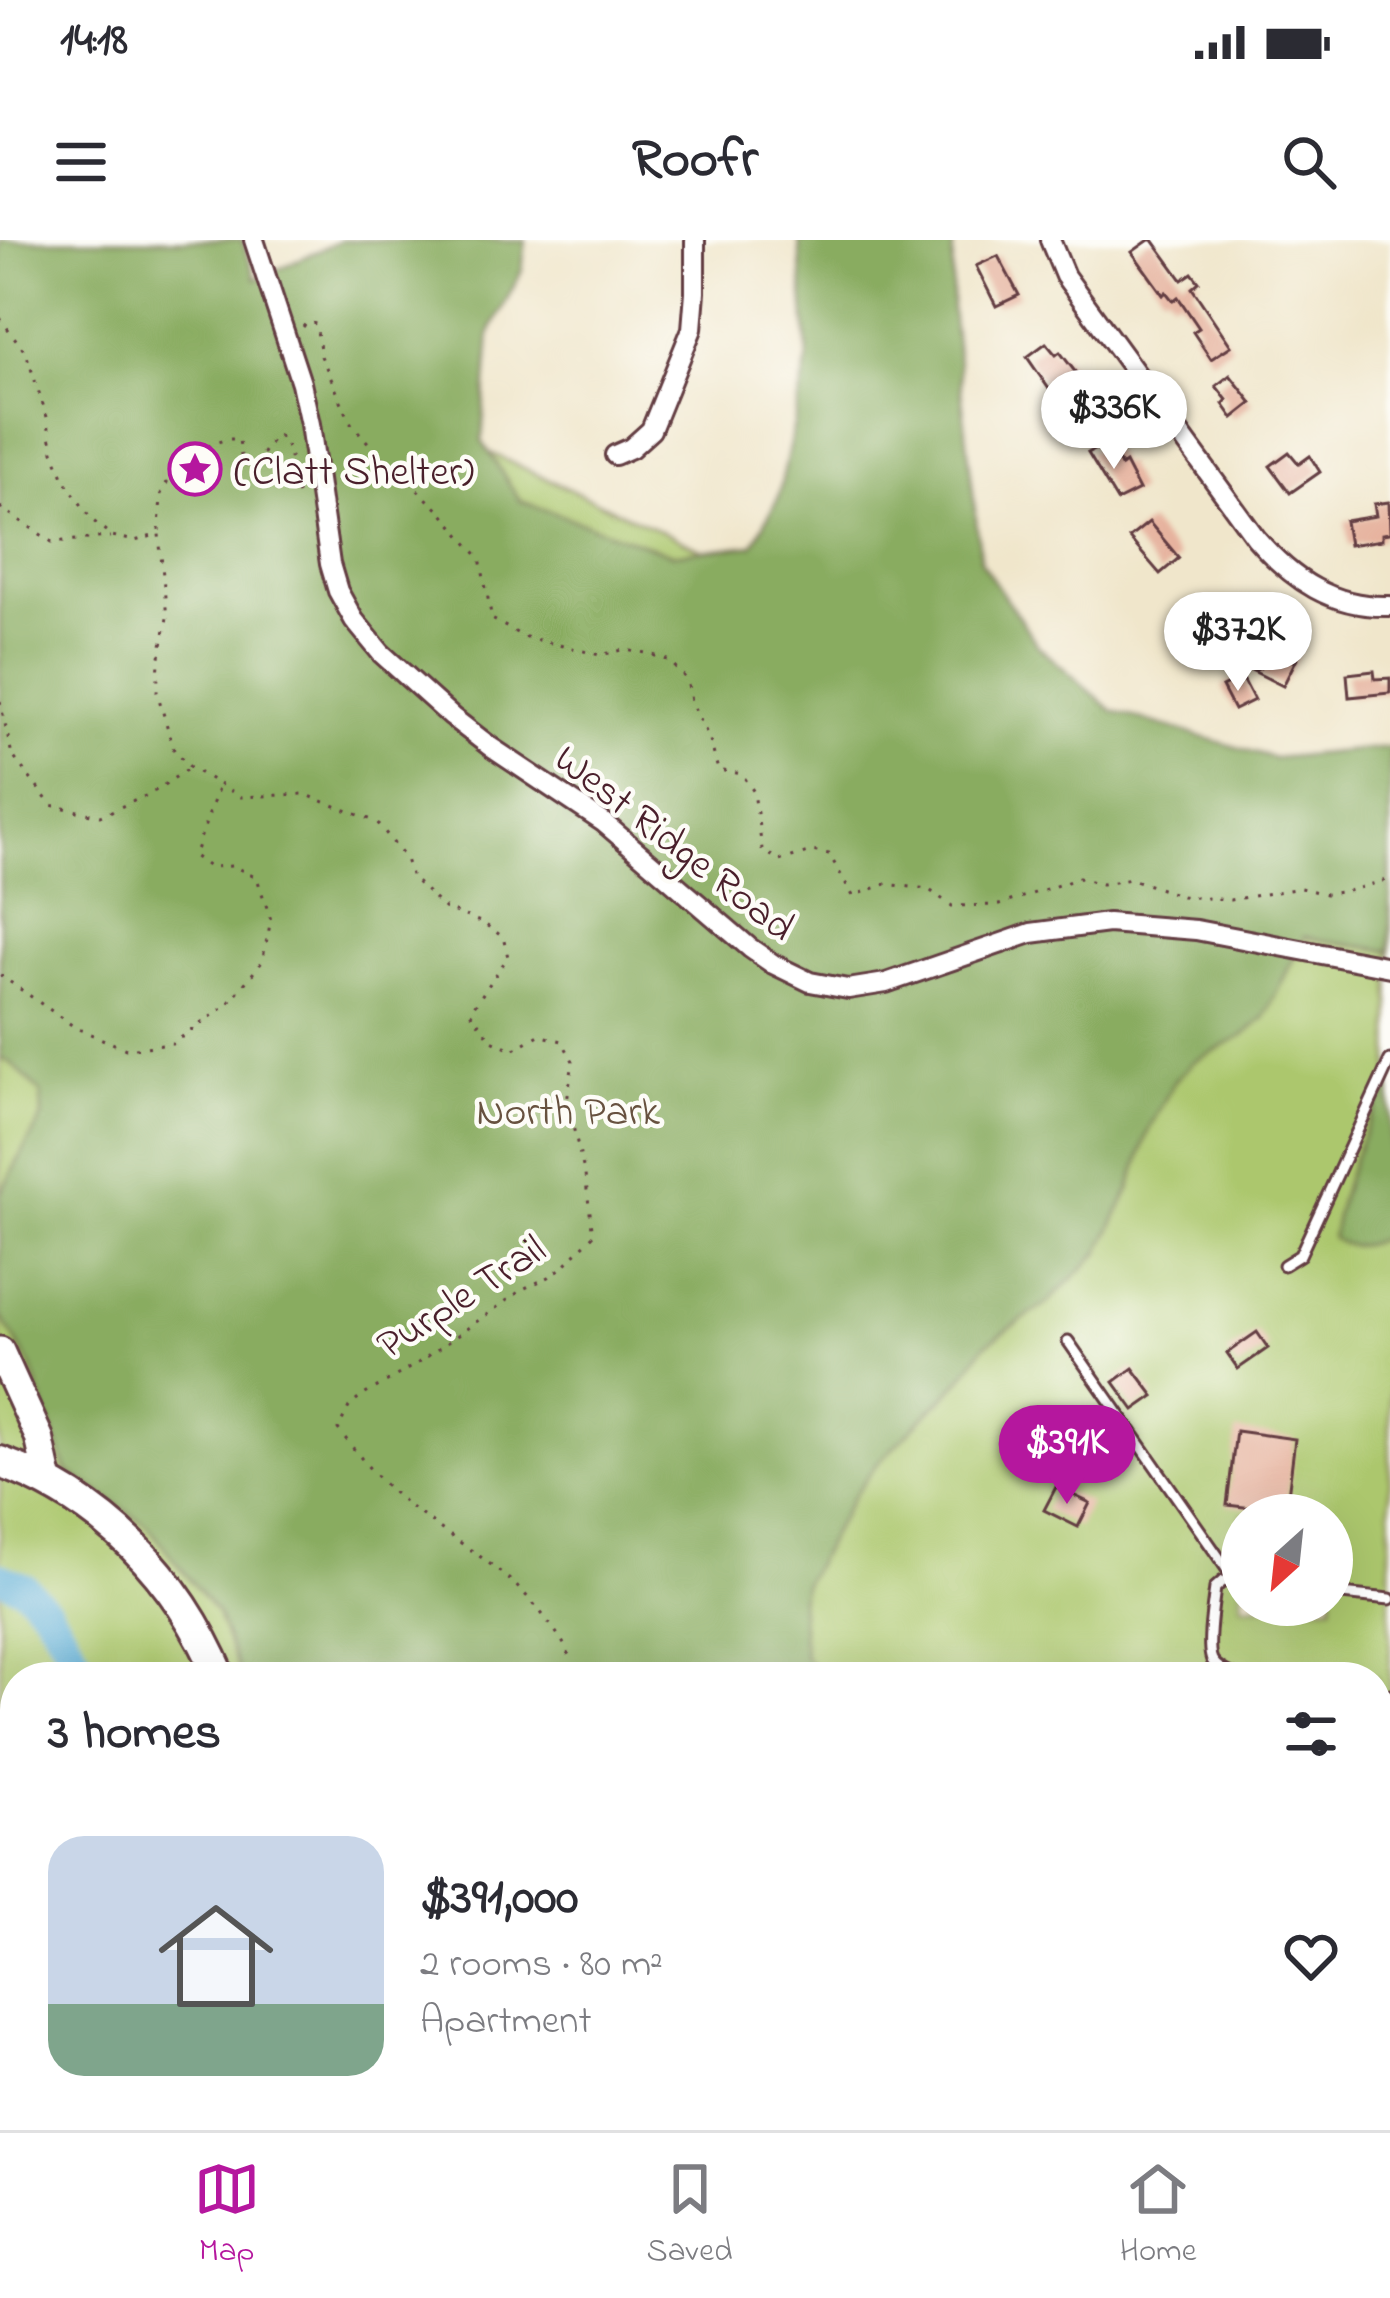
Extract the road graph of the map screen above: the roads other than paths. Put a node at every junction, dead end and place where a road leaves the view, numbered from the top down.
1 (254, 240) edge
2 (695, 240) edge
3 (1051, 240) edge
4 (615, 455) dead end
5 (1390, 606) edge
6 (1390, 967) edge
7 (1390, 1060) edge
8 (1284, 1265) dead end
9 (1068, 1341) dead end
10 (0, 1351) edge
11 (0, 1462) edge
12 (49, 1482) junction
13 (1221, 1557) edge
14 (1221, 1582) edge
15 (1353, 1595) edge
16 (1390, 1599) edge
17 (213, 1662) edge
18 (1213, 1662) edge

1 - 6 street, West Ridge Road
2 - 4 street
3 - 5 street
7 - 8 lane
9 - 13 lane
10 - 12 street
11 - 12 main road
12 - 17 main road
14 - 18 lane
15 - 16 lane

